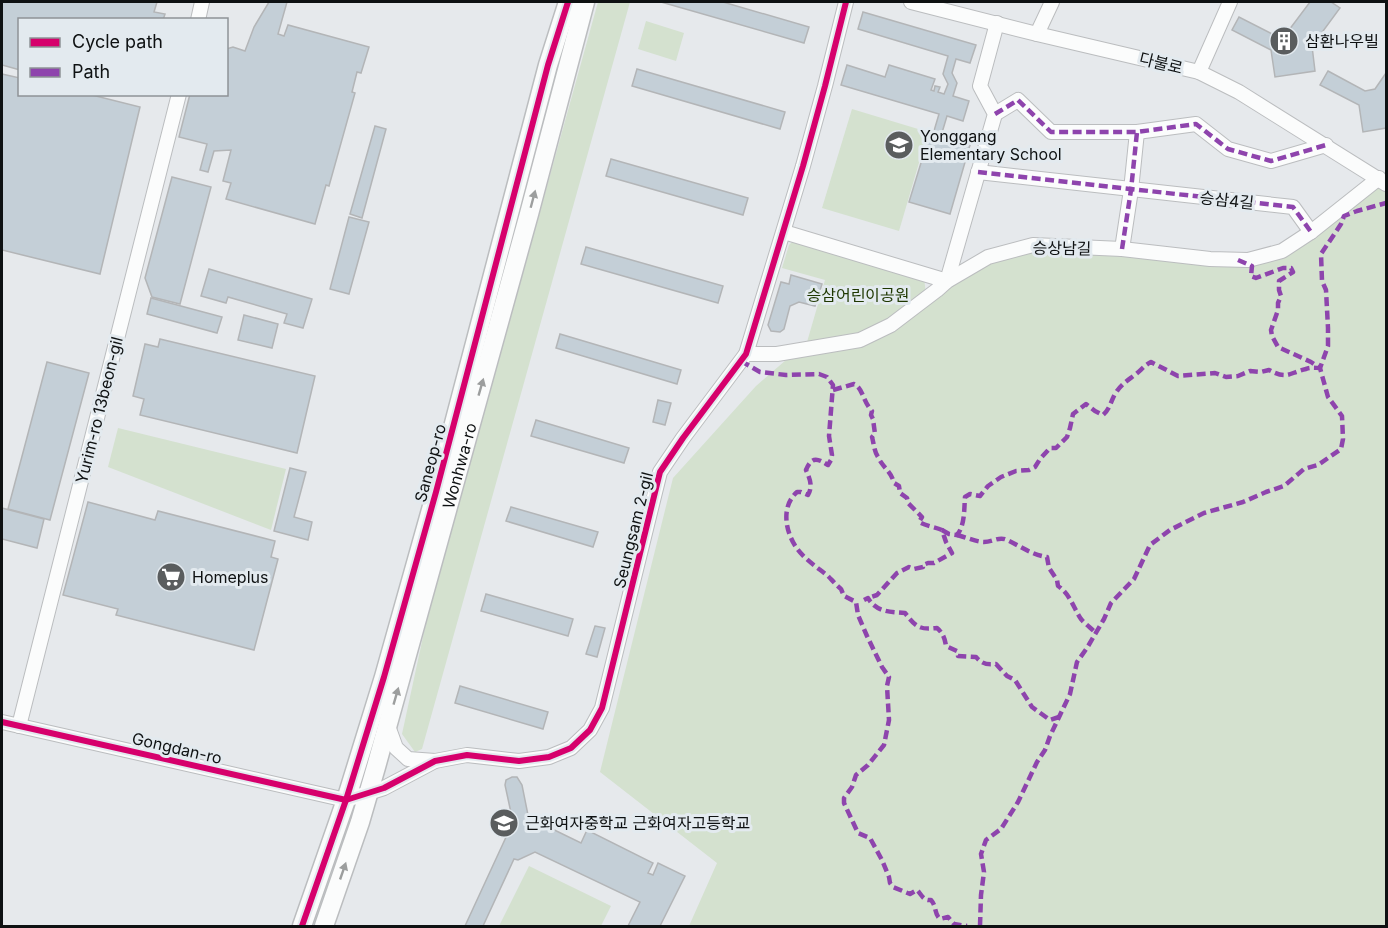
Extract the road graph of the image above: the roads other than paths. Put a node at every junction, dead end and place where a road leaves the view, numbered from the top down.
1 (202, 2) edge
2 (568, 2) edge
3 (585, 2) edge
4 (846, 2) edge
5 (912, 2) edge
6 (1052, 2) edge
7 (1230, 2) edge
8 (198, 18) edge
9 (997, 23) junction
10 (1037, 34) junction
11 (1199, 72) junction
12 (178, 96) edge
13 (994, 114) junction
14 (1137, 132) junction
15 (1326, 145) junction
16 (978, 172) junction
17 (1383, 181) edge
18 (1131, 190) junction
19 (784, 232) junction
20 (1311, 232) junction
21 (1122, 249) junction
22 (947, 281) junction
23 (746, 354) junction
24 (2, 722) edge
25 (19, 726) junction
26 (388, 726) junction
27 (435, 761) junction
28 (369, 793) junction
29 (346, 800) junction
30 (302, 927) edge
31 (324, 927) edge

1 - 8 street
2 - 29 street, Saneop-ro
26 -> 3 street, Wonhwa-ro
4 - 19 street, Seungsam 2-gil
5 - 9 street, 다불로
6 - 10 street
7 - 11 street
9 - 10 street, 다불로
9 - 13 street
10 - 11 street, 다불로
11 - 15 street, 다불로
12 - 25 street, Yurim-ro 13beon-gil
13 - 14 street
13 - 16 street
14 - 15 street
14 - 18 street
15 - 17 street, 다불로
16 - 18 street, 승삼4길
16 - 22 street
17 - 20 street, 승상남길
18 - 20 street, 승삼4길
18 - 21 street
19 - 22 street
19 - 23 street, Seungsam 2-gil
20 - 21 street, 승상남길
21 - 22 street, 승상남길
22 - 23 street, 승상남길
23 - 27 street, Seungsam 2-gil
24 - 25 street, Gongdan-ro
25 - 29 street, Gongdan-ro
26 - 27 street
26 - 28 street, Wonhwa-ro
27 - 28 street, Seungsam 2-gil
28 - 29 street, Seungsam 2-gil
31 -> 28 street, Wonhwa-ro
29 - 30 street, Saneop-ro

